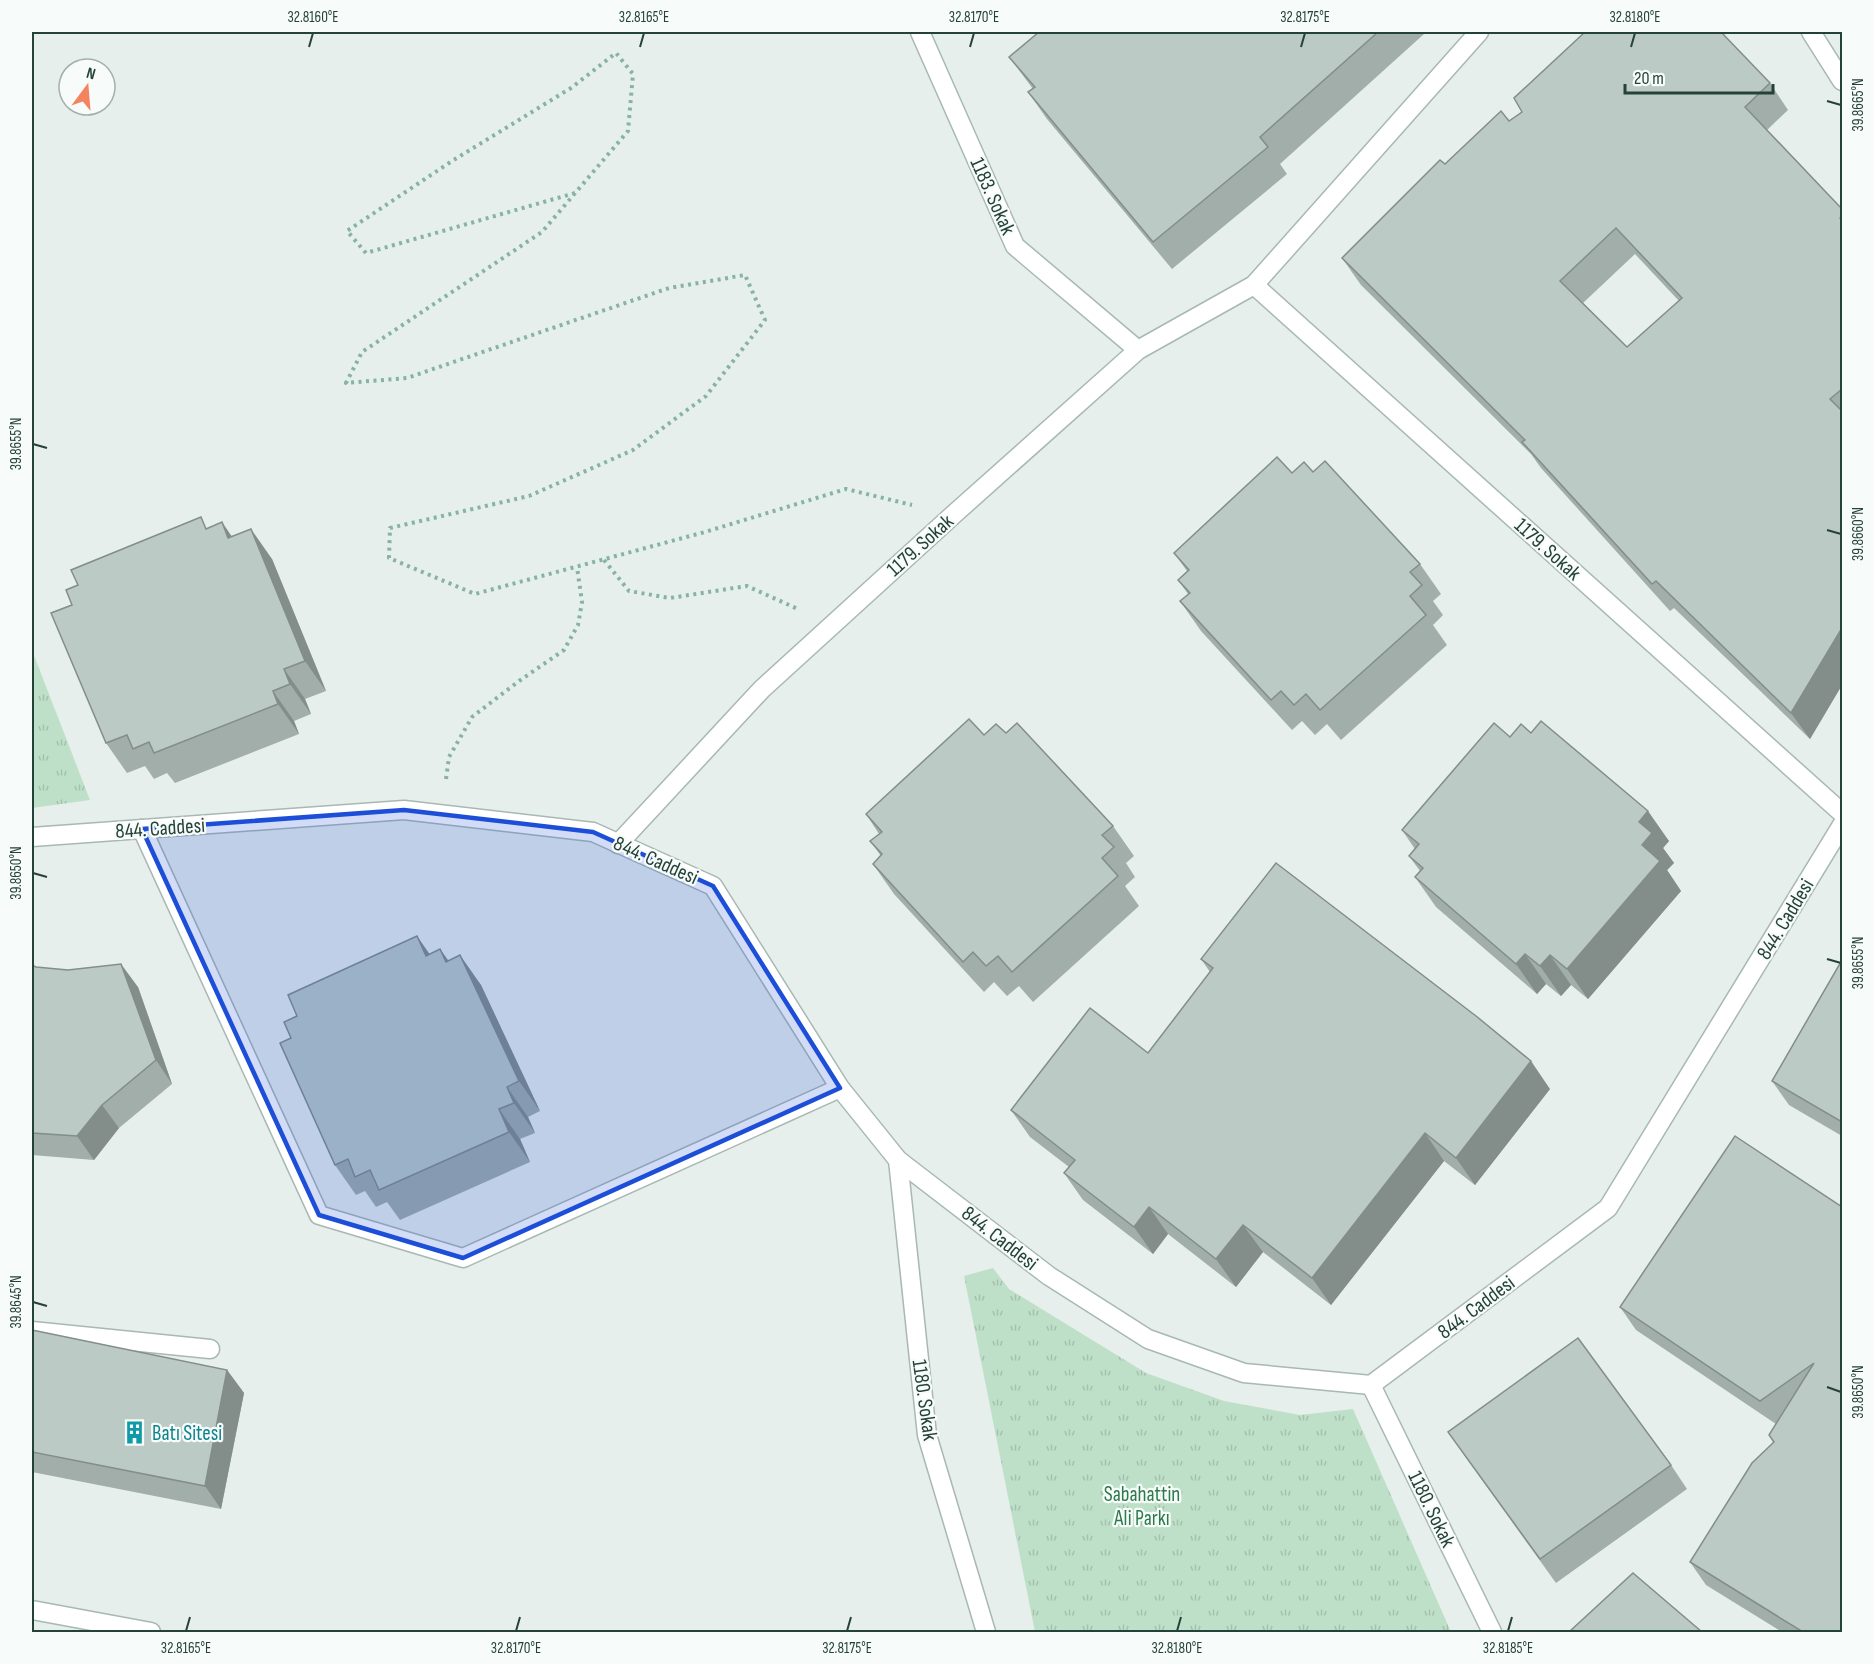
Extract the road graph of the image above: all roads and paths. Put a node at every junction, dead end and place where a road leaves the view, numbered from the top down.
1 (920, 32) edge
2 (1479, 32) edge
3 (1811, 32) edge
4 (1842, 81) edge
5 (575, 193) junction
6 (1254, 285) junction
7 (1138, 350) junction
8 (953, 515) junction
9 (604, 560) junction
10 (577, 567) junction
11 (833, 625) junction
12 (1842, 813) edge
13 (441, 815) junction
14 (1842, 825) edge
15 (142, 829) junction
16 (32, 837) edge
17 (618, 844) junction
18 (840, 1088) junction
19 (898, 1160) junction
20 (32, 1331) edge
21 (210, 1349) dead end
22 (1371, 1386) junction
23 (32, 1610) edge
24 (152, 1632) edge
25 (986, 1632) edge
26 (1492, 1632) edge

1 - 7 street, 1183. Sokak
2 - 6 street, 1179. Sokak
3 - 4 street
5 - 5 path
5 - 10 path
6 - 7 street, 1179. Sokak
6 - 12 street, 1179. Sokak
7 - 8 street, 1179. Sokak
8 - 9 path
8 - 11 street, 1179. Sokak
9 - 10 path
9 - 11 path
10 - 13 path
11 - 17 street, 1179. Sokak
13 - 15 street, 844. Caddesi
13 - 17 street, 844. Caddesi
14 - 22 street, 844. Caddesi
15 - 16 street, 844. Caddesi
15 - 18 street
17 - 18 street, 844. Caddesi
18 - 19 street, 844. Caddesi
19 - 22 street, 844. Caddesi
19 - 25 street, 1180. Sokak
20 - 21 street
22 - 26 street, 1180. Sokak
23 - 24 street

